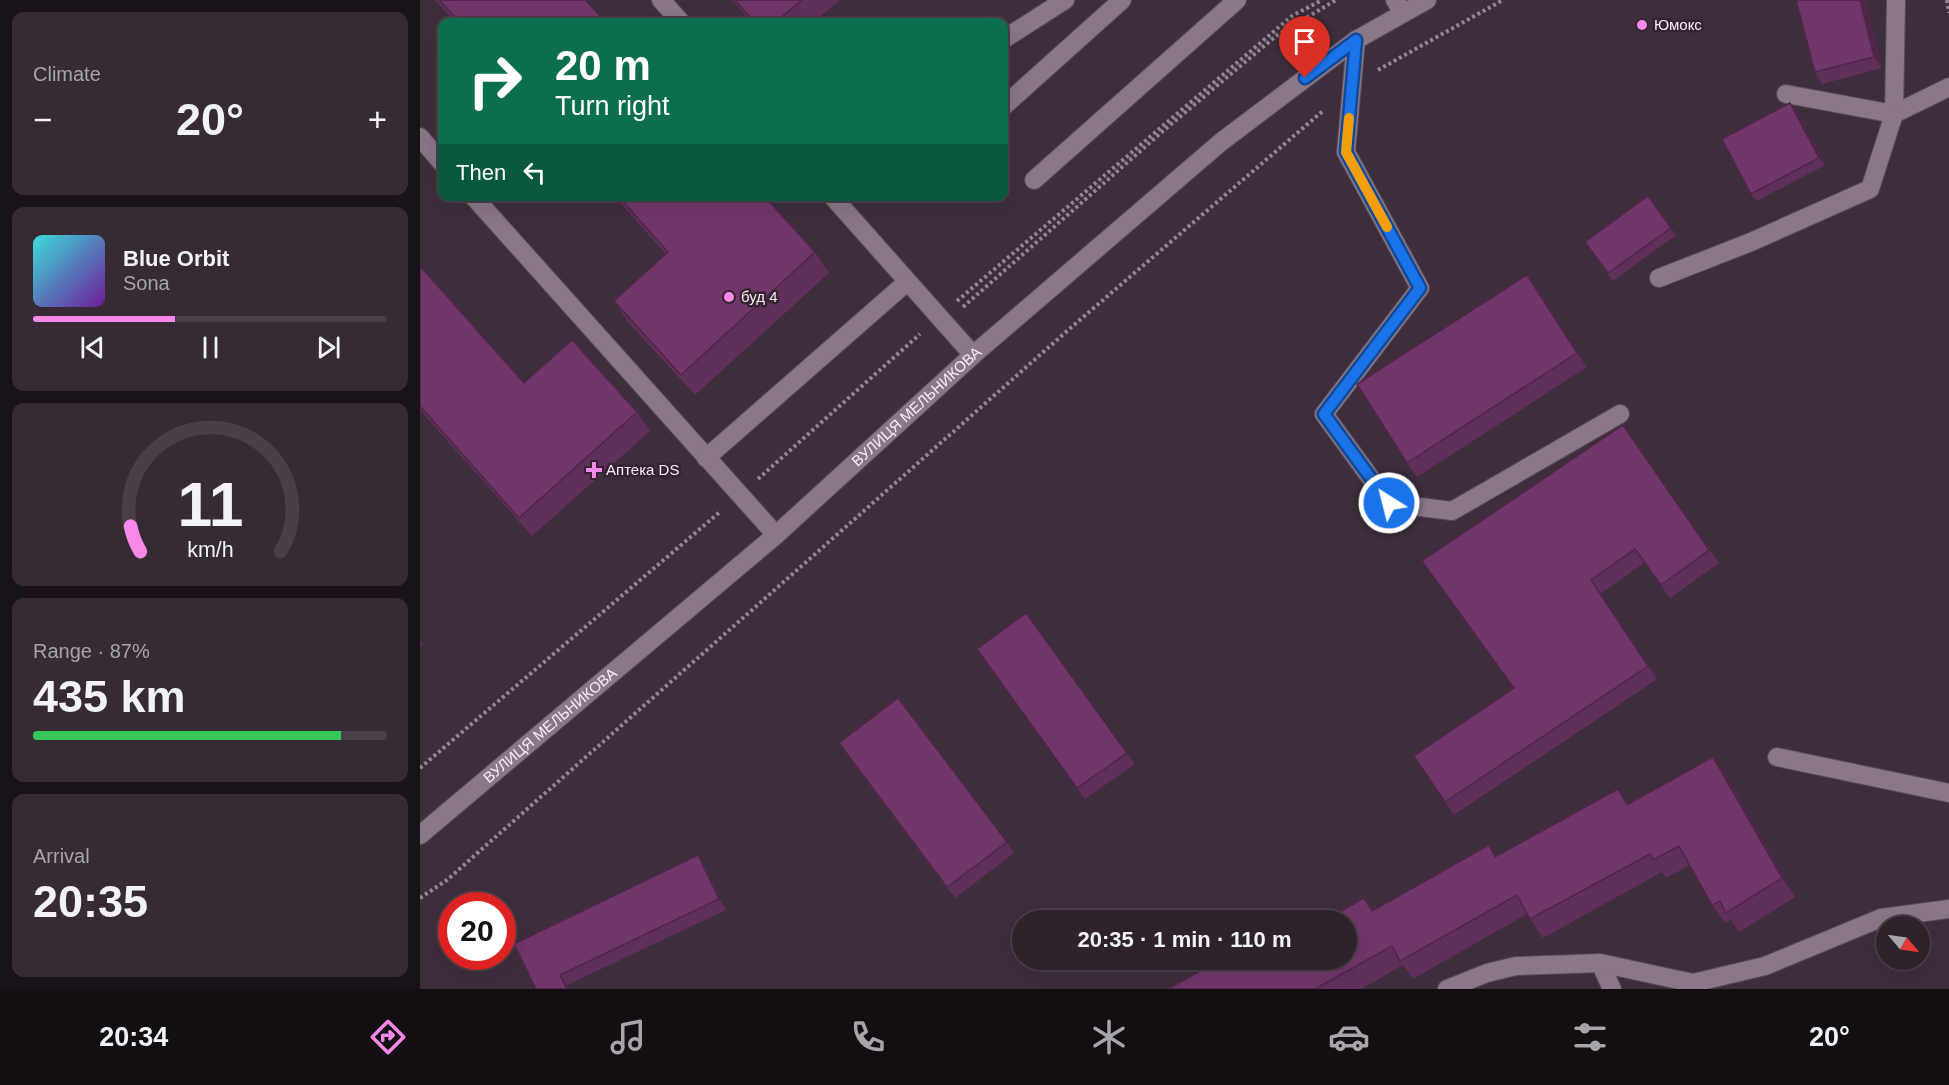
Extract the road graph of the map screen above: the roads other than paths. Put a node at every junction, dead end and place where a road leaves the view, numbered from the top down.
1 (661, 0) edge
2 (1065, 0) edge
3 (1122, 0) edge
4 (1237, 0) edge
5 (1427, 0) edge
6 (1896, 0) edge
7 (1399, 6) edge
8 (677, 18) edge
9 (1008, 36) edge
10 (1356, 40) junction
11 (1949, 87) edge
12 (1786, 94) dead end
13 (1008, 102) edge
14 (1894, 114) junction
15 (420, 137) edge
16 (438, 158) edge
17 (1034, 180) dead end
18 (477, 201) edge
19 (836, 201) edge
20 (1659, 278) dead end
21 (907, 282) junction
22 (973, 355) junction
23 (1620, 414) dead end
24 (706, 458) junction
25 (776, 535) junction
26 (1777, 757) dead end
27 (1949, 793) edge
28 (420, 835) edge
29 (1949, 909) edge
30 (1599, 963) junction
31 (1688, 986) edge
32 (1447, 989) edge
33 (1612, 989) edge

1 - 8 street
2 - 9 street
3 - 13 street
4 - 17 street
5 - 7 street, ВУЛИЦЯ МЕЛЬНИКОВА
6 - 14 street
7 - 10 street, ВУЛИЦЯ МЕЛЬНИКОВА
10 - 22 street, ВУЛИЦЯ МЕЛЬНИКОВА
10 - 23 street
11 - 14 street
12 - 14 street
14 - 20 street
15 - 16 street
18 - 24 street
19 - 21 street
21 - 22 street
21 - 24 street
22 - 25 street, ВУЛИЦЯ МЕЛЬНИКОВА
24 - 25 street
25 - 28 street, ВУЛИЦЯ МЕЛЬНИКОВА
26 - 27 street
29 - 31 street
30 - 31 street
30 - 32 street
30 - 33 street

